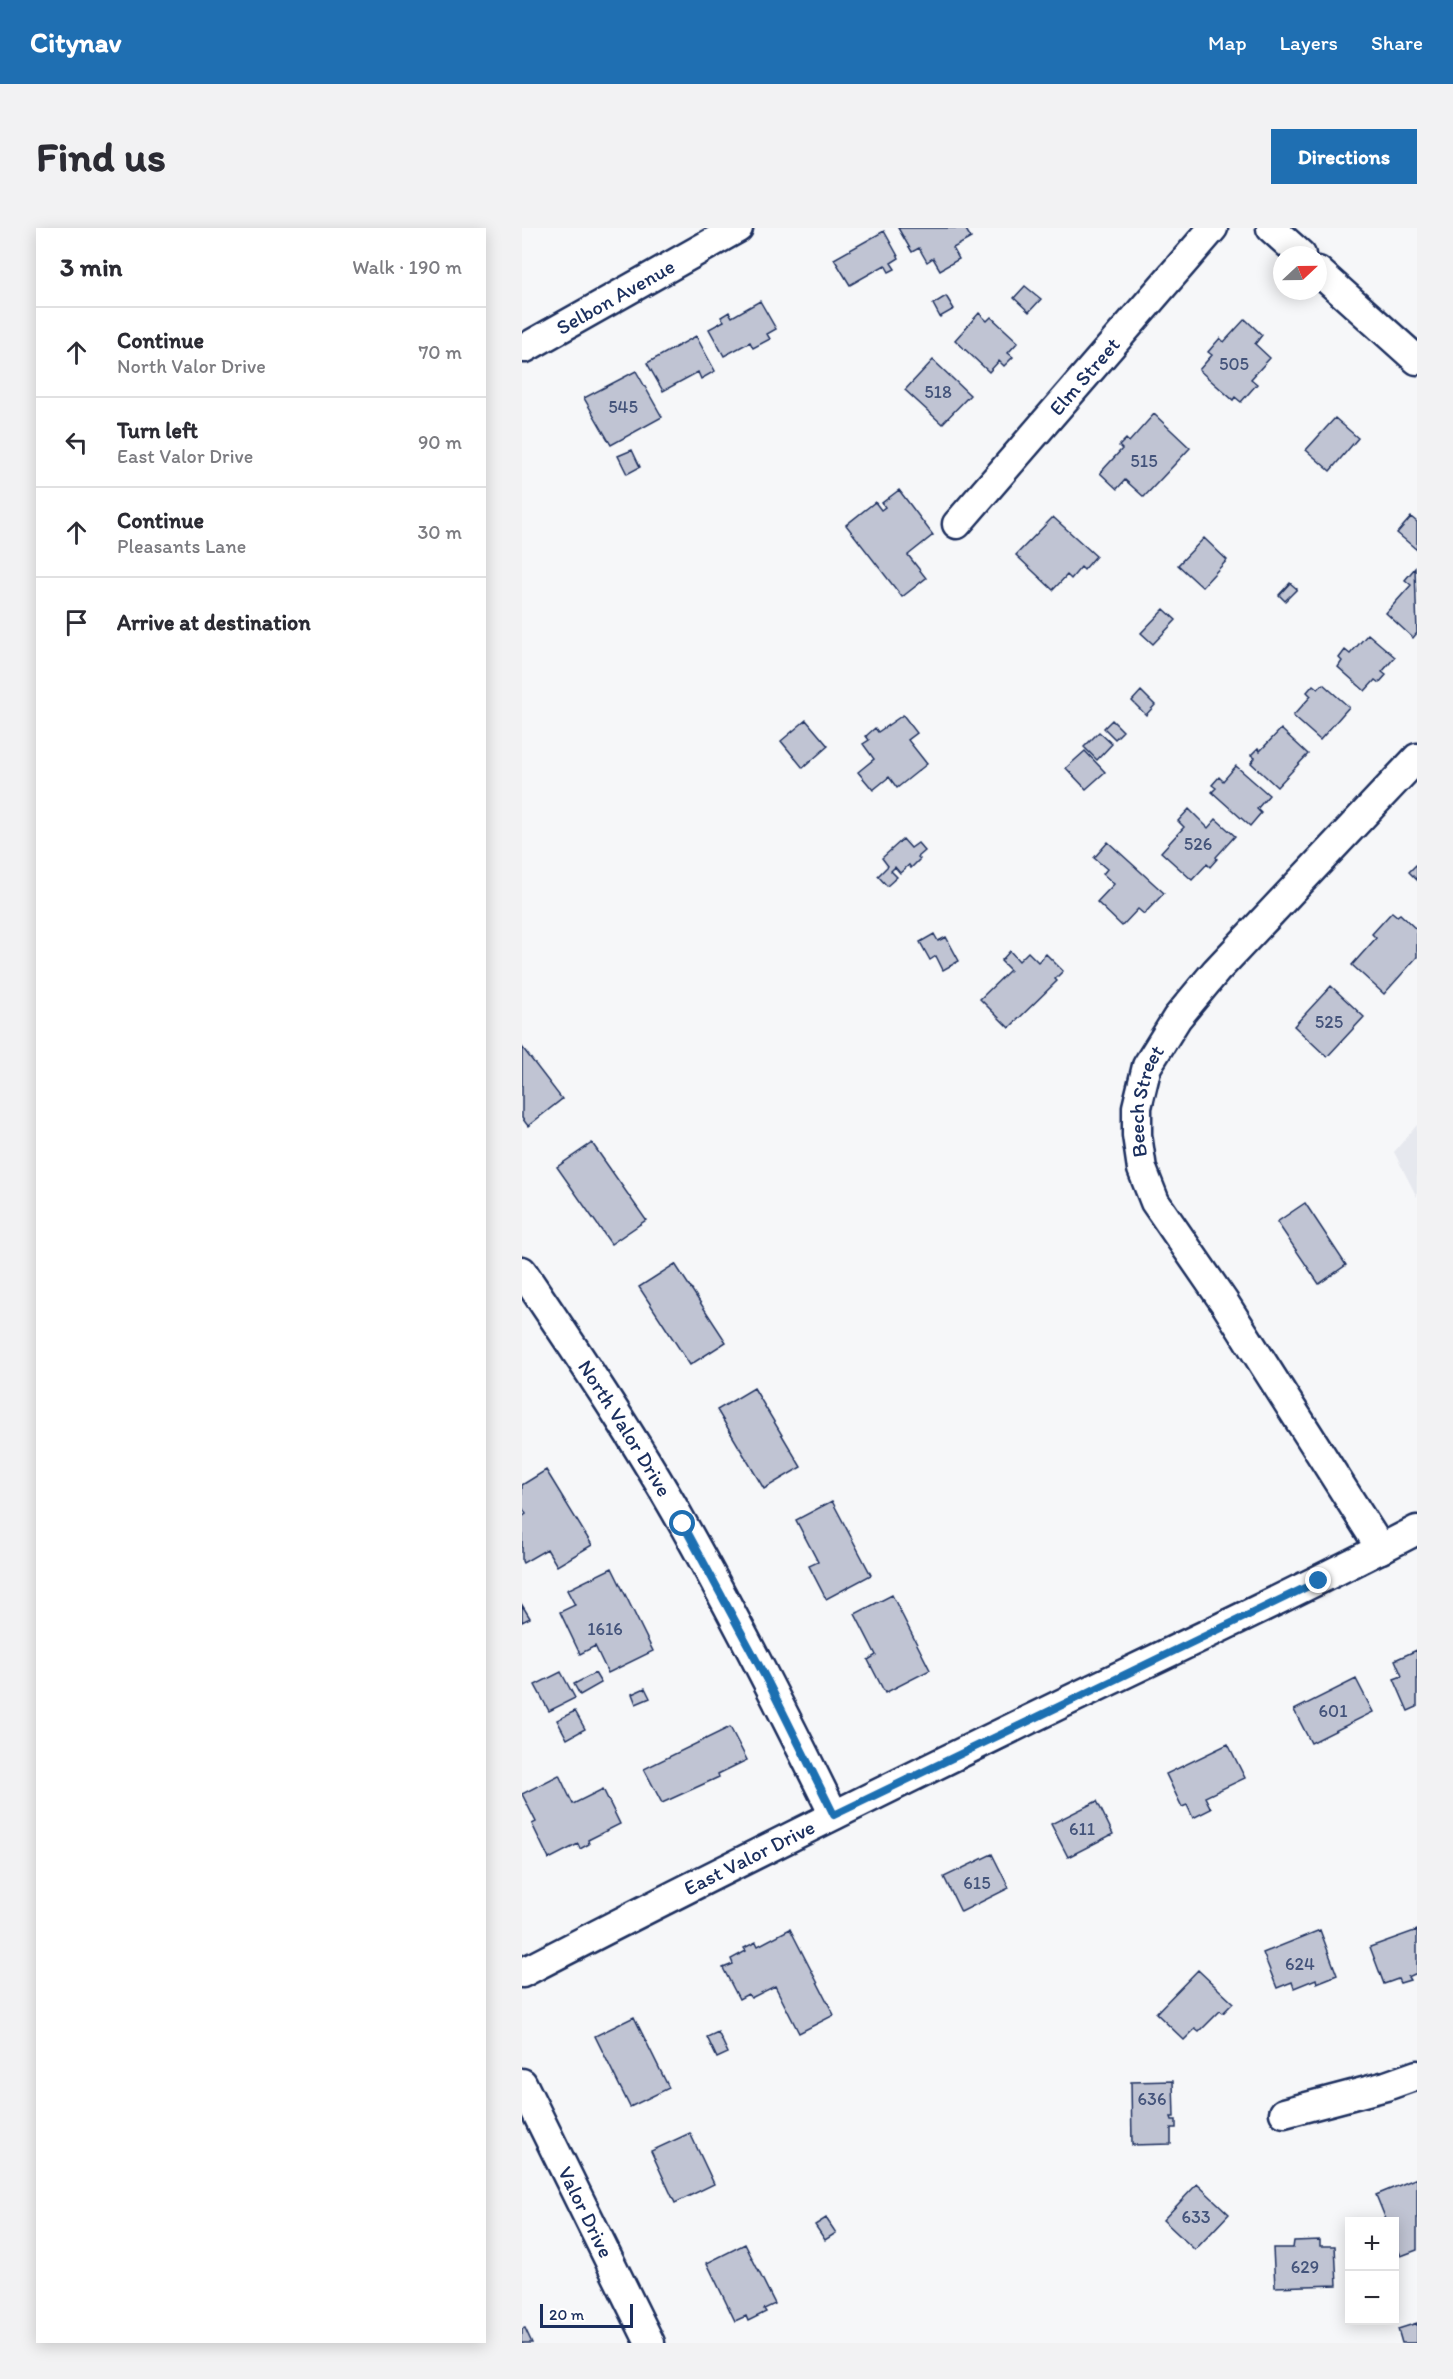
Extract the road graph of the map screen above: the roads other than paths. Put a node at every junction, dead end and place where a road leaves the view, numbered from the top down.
1 (738, 228) edge
2 (1212, 228) edge
3 (1271, 228) edge
4 (1291, 246) edge
5 (1327, 279) edge
6 (525, 348) dead end
7 (1417, 360) edge
8 (957, 524) dead end
9 (1417, 758) edge
10 (522, 1271) edge
11 (1417, 1530) edge
12 (1381, 1549) junction
13 (834, 1815) junction
14 (522, 1973) edge
15 (1417, 2075) edge
16 (522, 2083) edge
17 (1284, 2113) dead end
18 (650, 2343) edge

1 - 6 street, Selbon Avenue
2 - 8 street, Elm Street
3 - 4 street
5 - 7 street
9 - 12 street, Beech Street
10 - 13 street, North Valor Drive
11 - 12 street, East Valor Drive
12 - 13 street, East Valor Drive
13 - 14 street, East Valor Drive
15 - 17 street
16 - 18 street, Valor Drive

